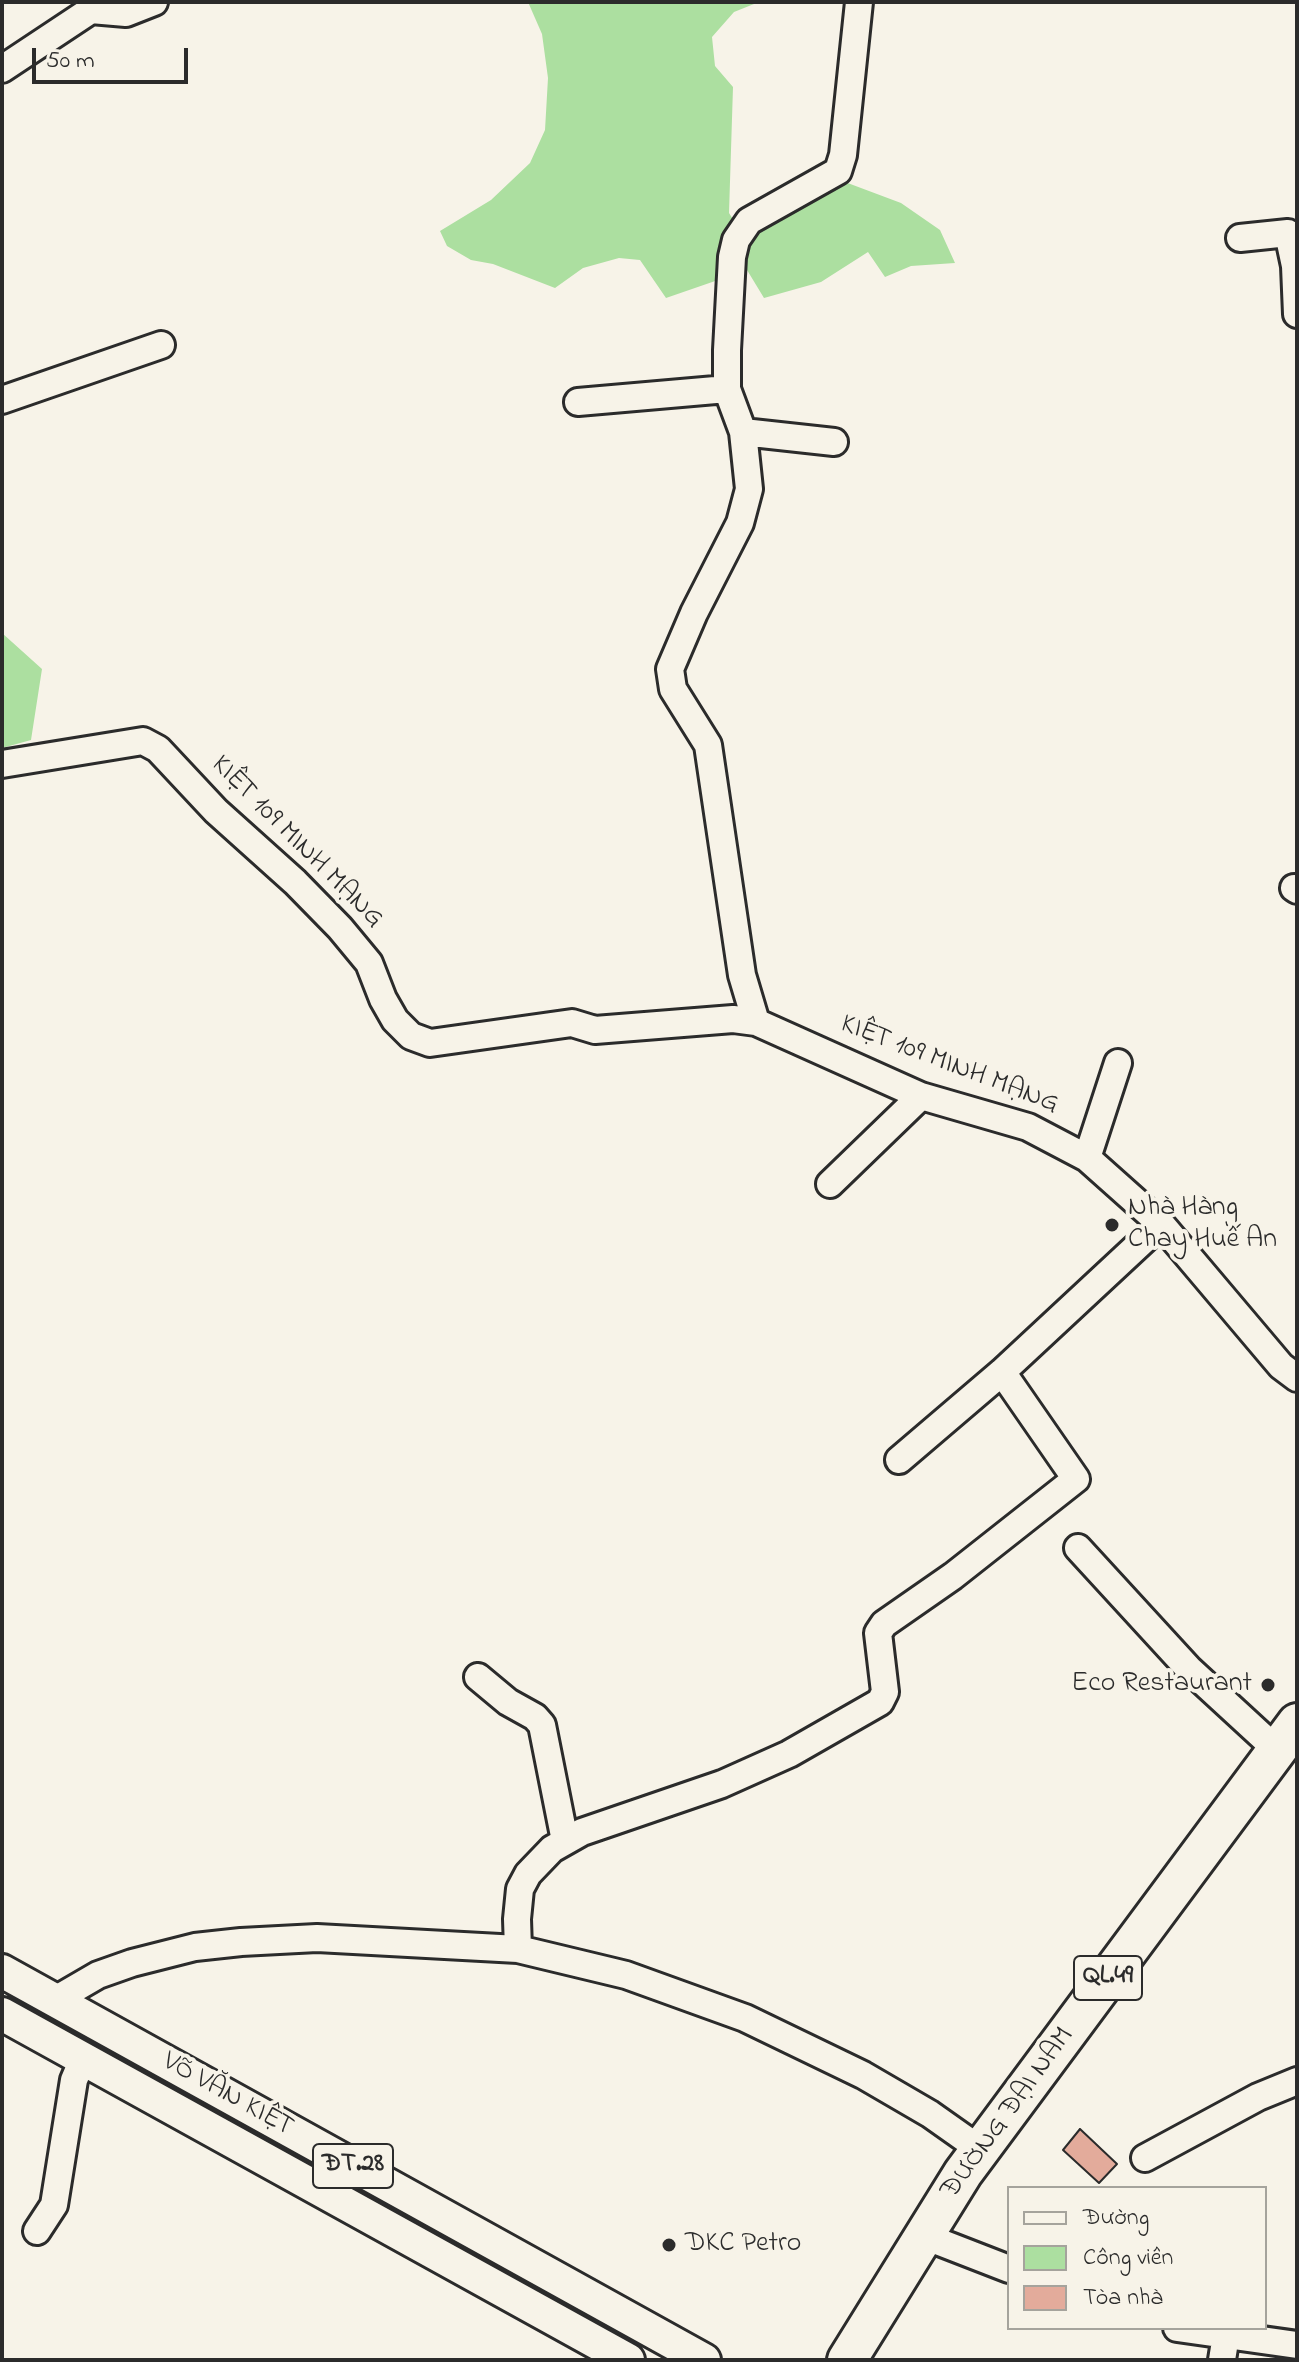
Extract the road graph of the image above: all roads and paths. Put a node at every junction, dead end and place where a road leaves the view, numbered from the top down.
1 (154, 2) edge
2 (859, 2) edge
3 (6, 60) edge
4 (1292, 231) edge
5 (1240, 238) dead end
6 (1297, 314) edge
7 (161, 345) dead end
8 (727, 389) junction
9 (2, 400) edge
10 (578, 402) dead end
11 (743, 432) junction
12 (834, 442) dead end
13 (2, 764) edge
14 (756, 1022) junction
15 (1118, 1063) dead end
16 (921, 1096) junction
17 (1087, 1158) junction
18 (830, 1184) dead end
19 (1161, 1224) junction
20 (1002, 1372) junction
21 (1297, 1378) edge
22 (899, 1460) dead end
23 (1078, 1548) dead end
24 (478, 1677) dead end
25 (1292, 1730) edge
26 (565, 1841) junction
27 (518, 1949) junction
28 (2, 1971) edge
29 (55, 2000) junction
30 (2, 2014) edge
31 (83, 2059) junction
32 (1297, 2081) edge
33 (254, 2110) junction
34 (236, 2143) junction
35 (981, 2150) junction
36 (1145, 2158) dead end
37 (37, 2231) dead end
38 (924, 2236) junction
39 (1007, 2268) edge
40 (1182, 2330) edge
41 (1297, 2345) edge
42 (1224, 2348) edge
43 (628, 2360) edge
44 (704, 2360) edge
45 (847, 2360) edge

1 - 3 street
2 - 8 street
4 - 5 street
4 - 6 street
7 - 9 street
8 - 10 street
8 - 11 street
11 - 12 street
11 - 14 street
13 - 14 street, KIỆT 109 MINH MẠNG
14 - 16 street, KIỆT 109 MINH MẠNG
15 - 17 street
16 - 17 street, KIỆT 109 MINH MẠNG
16 - 18 street
17 - 19 street, KIỆT 109 MINH MẠNG
19 - 20 street
19 - 21 street, KIỆT 109 MINH MẠNG
20 - 22 street
20 - 26 street
23 - 25 street
24 - 26 street
25 - 35 highway, ĐƯỜNG ĐẠI NAM / QL.49
26 - 27 street
27 - 29 street
27 - 35 street
28 - 29 main road, VÕ VĂN KIỆT / ĐT.28
29 - 33 main road, VÕ VĂN KIỆT / ĐT.28
30 - 31 main road, VÕ VĂN KIỆT / ĐT.28
31 - 34 main road, VÕ VĂN KIỆT / ĐT.28
31 - 37 street
32 - 36 street
33 - 34 main road
33 - 44 main road, VÕ VĂN KIỆT / ĐT.28
34 - 43 main road, VÕ VĂN KIỆT / ĐT.28
35 - 38 highway, ĐƯỜNG ĐẠI NAM / QL.49
38 - 39 street
38 - 45 highway, QL.49
40 - 42 street
41 - 42 street

